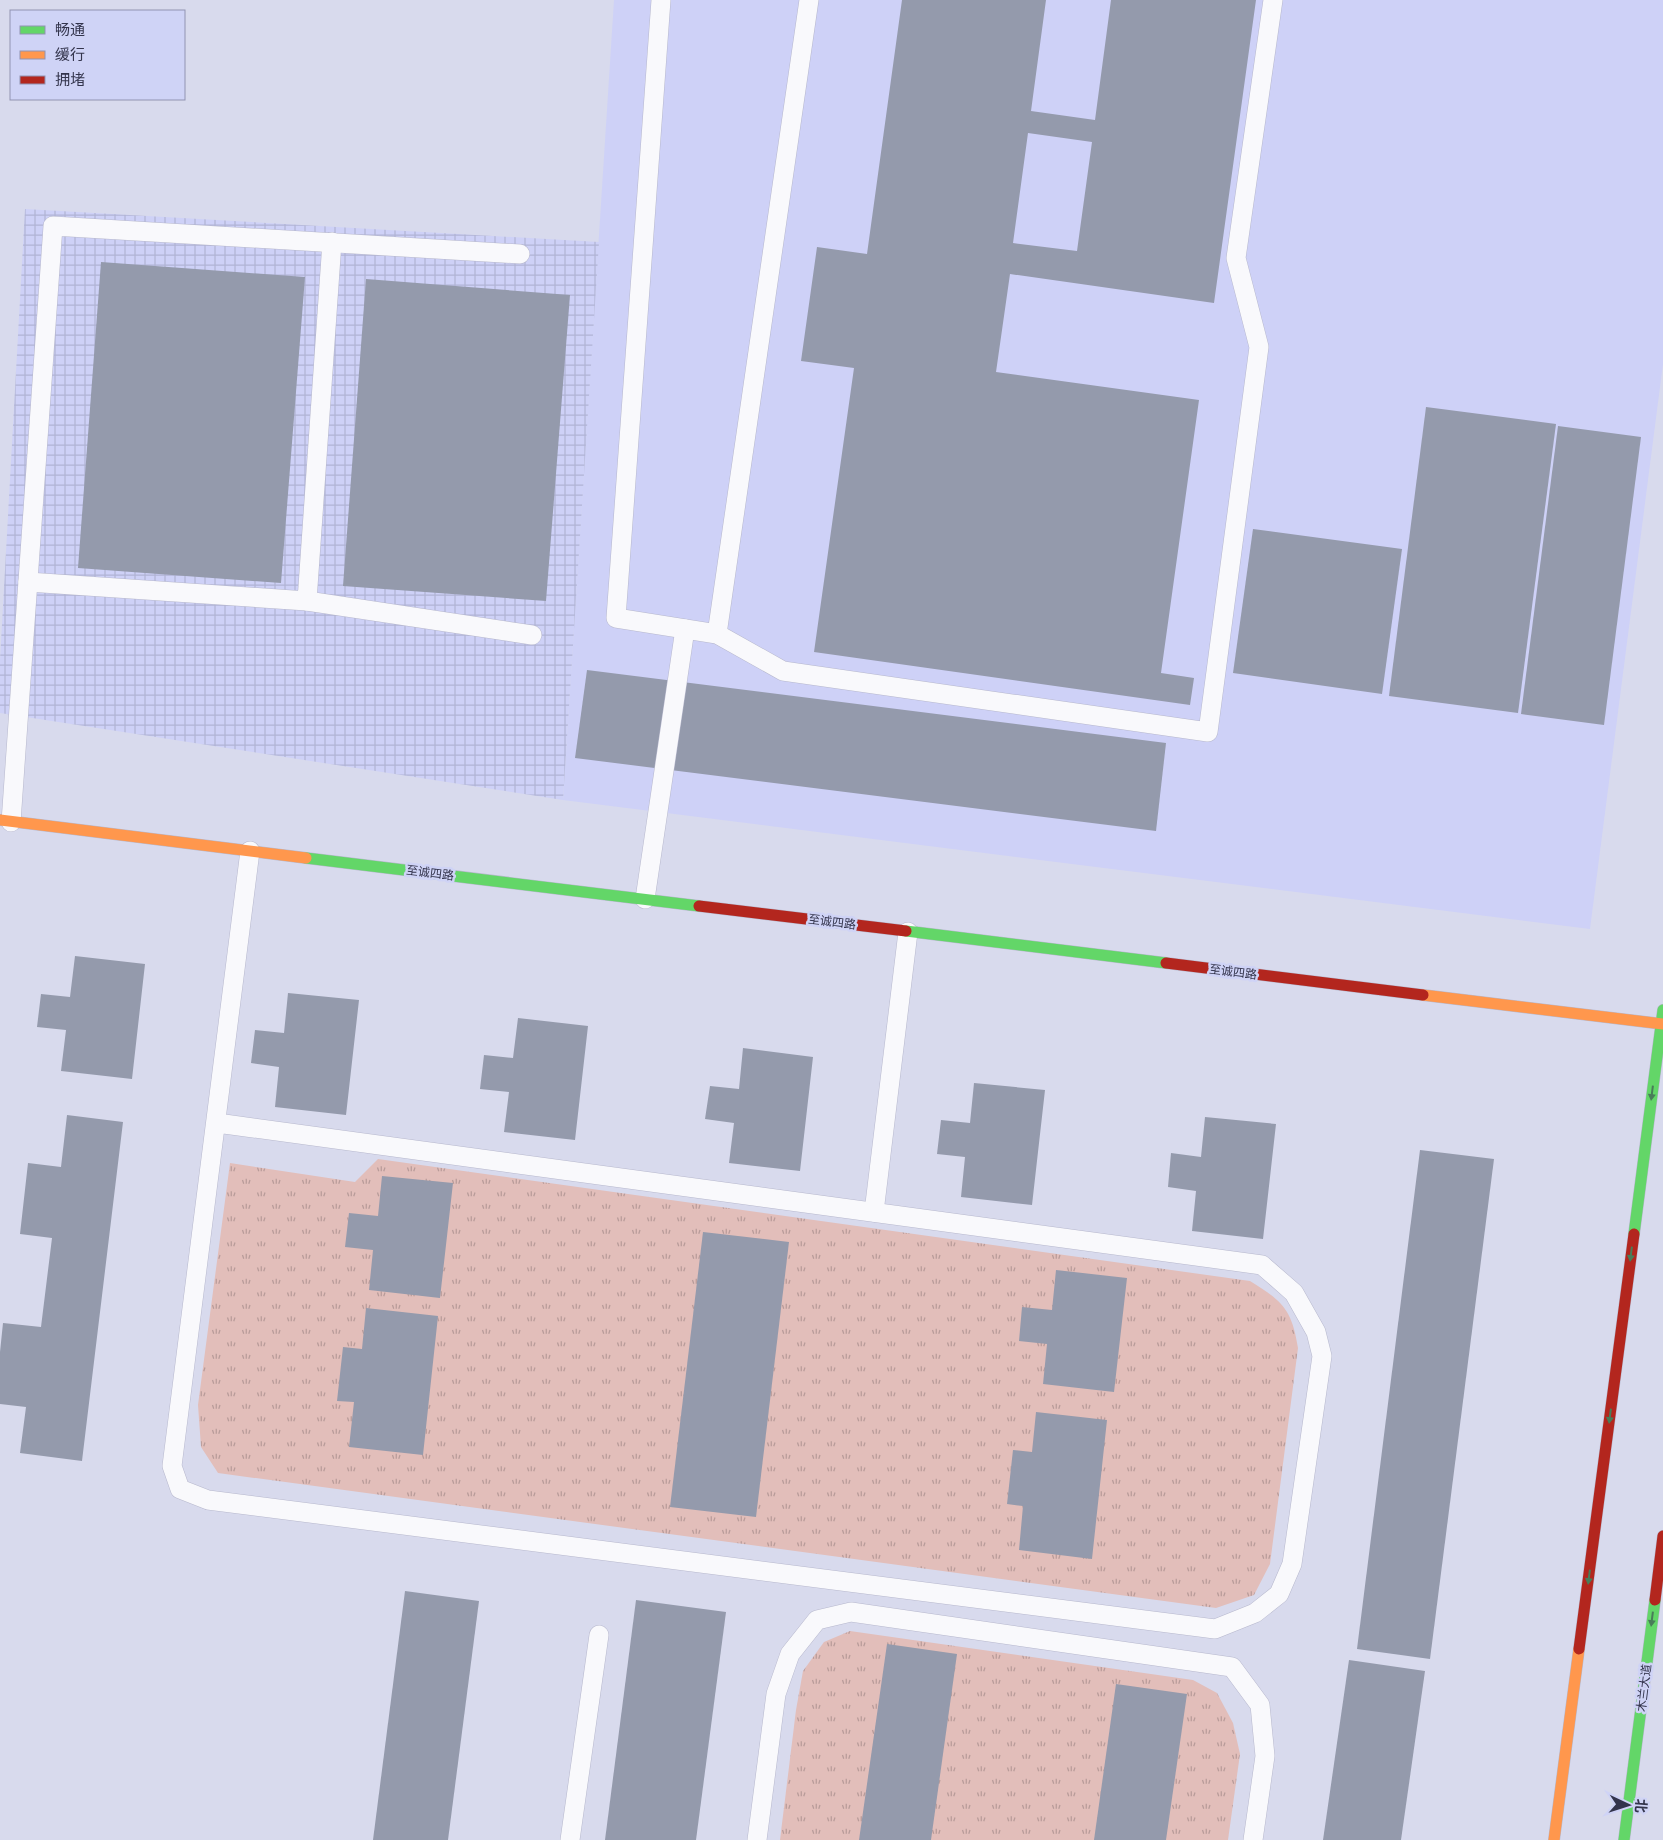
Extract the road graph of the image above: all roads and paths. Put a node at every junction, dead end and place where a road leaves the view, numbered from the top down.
1 (661, 0) edge
2 (809, 0) edge
3 (1273, 0) edge
4 (332, 242) junction
5 (520, 254) dead end
6 (28, 582) junction
7 (307, 601) junction
8 (685, 629) junction
9 (717, 634) junction
10 (532, 635) dead end
11 (6, 821) edge
12 (250, 851) junction
13 (646, 899) junction
14 (908, 932) junction
15 (1663, 1010) edge
16 (1662, 1024) edge
17 (217, 1123) junction
18 (874, 1212) junction
19 (1663, 1536) edge
20 (598, 1634) dead end
21 (570, 1840) edge
22 (757, 1840) edge
23 (1253, 1840) edge
24 (1554, 1840) edge
25 (1624, 1840) edge

1 - 8 lane
2 - 9 lane
3 - 9 lane
4 - 5 lane
4 - 6 lane
4 - 7 lane
6 - 7 lane
6 - 11 lane
7 - 10 lane
8 - 9 lane
8 - 13 lane
11 - 12 main road, 至诚四路
12 - 13 main road, 至诚四路
12 - 17 lane
13 - 14 main road, 至诚四路
14 - 16 main road, 至诚四路
14 - 18 lane
15 - 16 main road
16 -> 24 main road
17 - 18 lane
17 - 18 lane
19 -> 25 main road, 木兰大道
20 - 21 lane
22 - 23 lane

